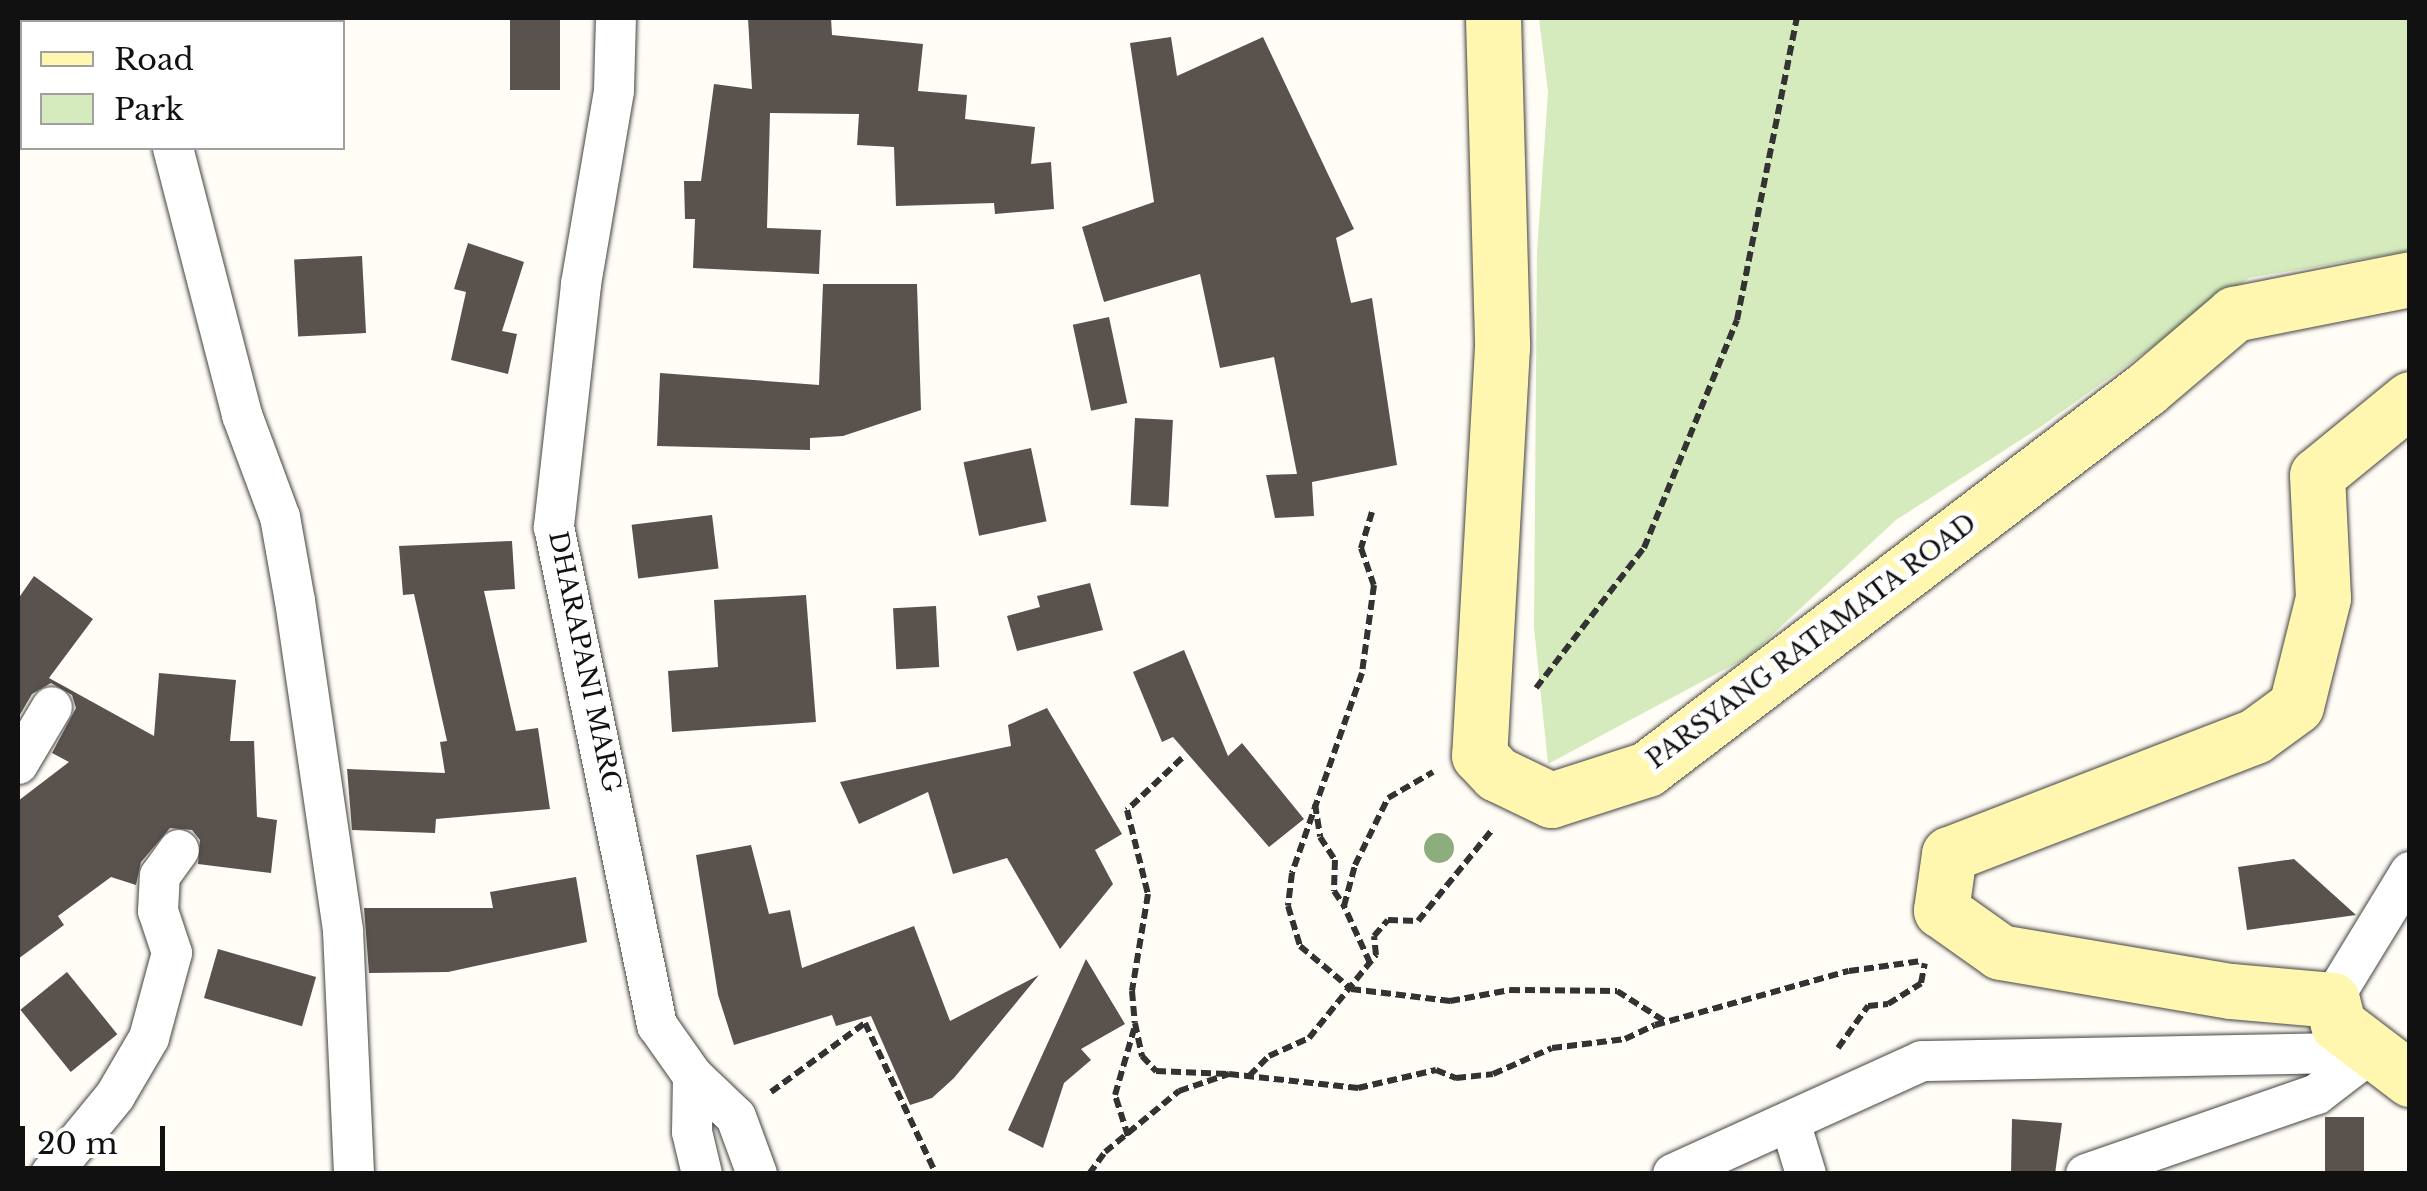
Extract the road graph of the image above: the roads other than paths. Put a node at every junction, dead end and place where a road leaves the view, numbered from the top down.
1 (616, 18) edge
2 (1493, 18) edge
3 (174, 150) edge
4 (2410, 279) edge
5 (2410, 399) edge
6 (52, 707) dead end
7 (18, 764) edge
8 (180, 850) dead end
9 (2410, 872) edge
10 (2332, 1000) junction
11 (2391, 1065) edge
12 (693, 1076) junction
13 (1791, 1125) junction
14 (51, 1174) edge
15 (354, 1174) edge
16 (702, 1174) edge
17 (756, 1174) edge
18 (1673, 1174) edge
19 (1806, 1174) edge
20 (2086, 1174) edge

1 - 12 street, DHARAPANI MARG
2 - 4 street, PARSYANG RATAMATA ROAD
3 - 15 street
5 - 10 street
6 - 7 street
8 - 14 street
9 - 10 street
10 - 11 street
11 - 13 street
11 - 20 street
12 - 16 street
12 - 17 street, DHARAPANI MARG
13 - 18 street
13 - 19 street

